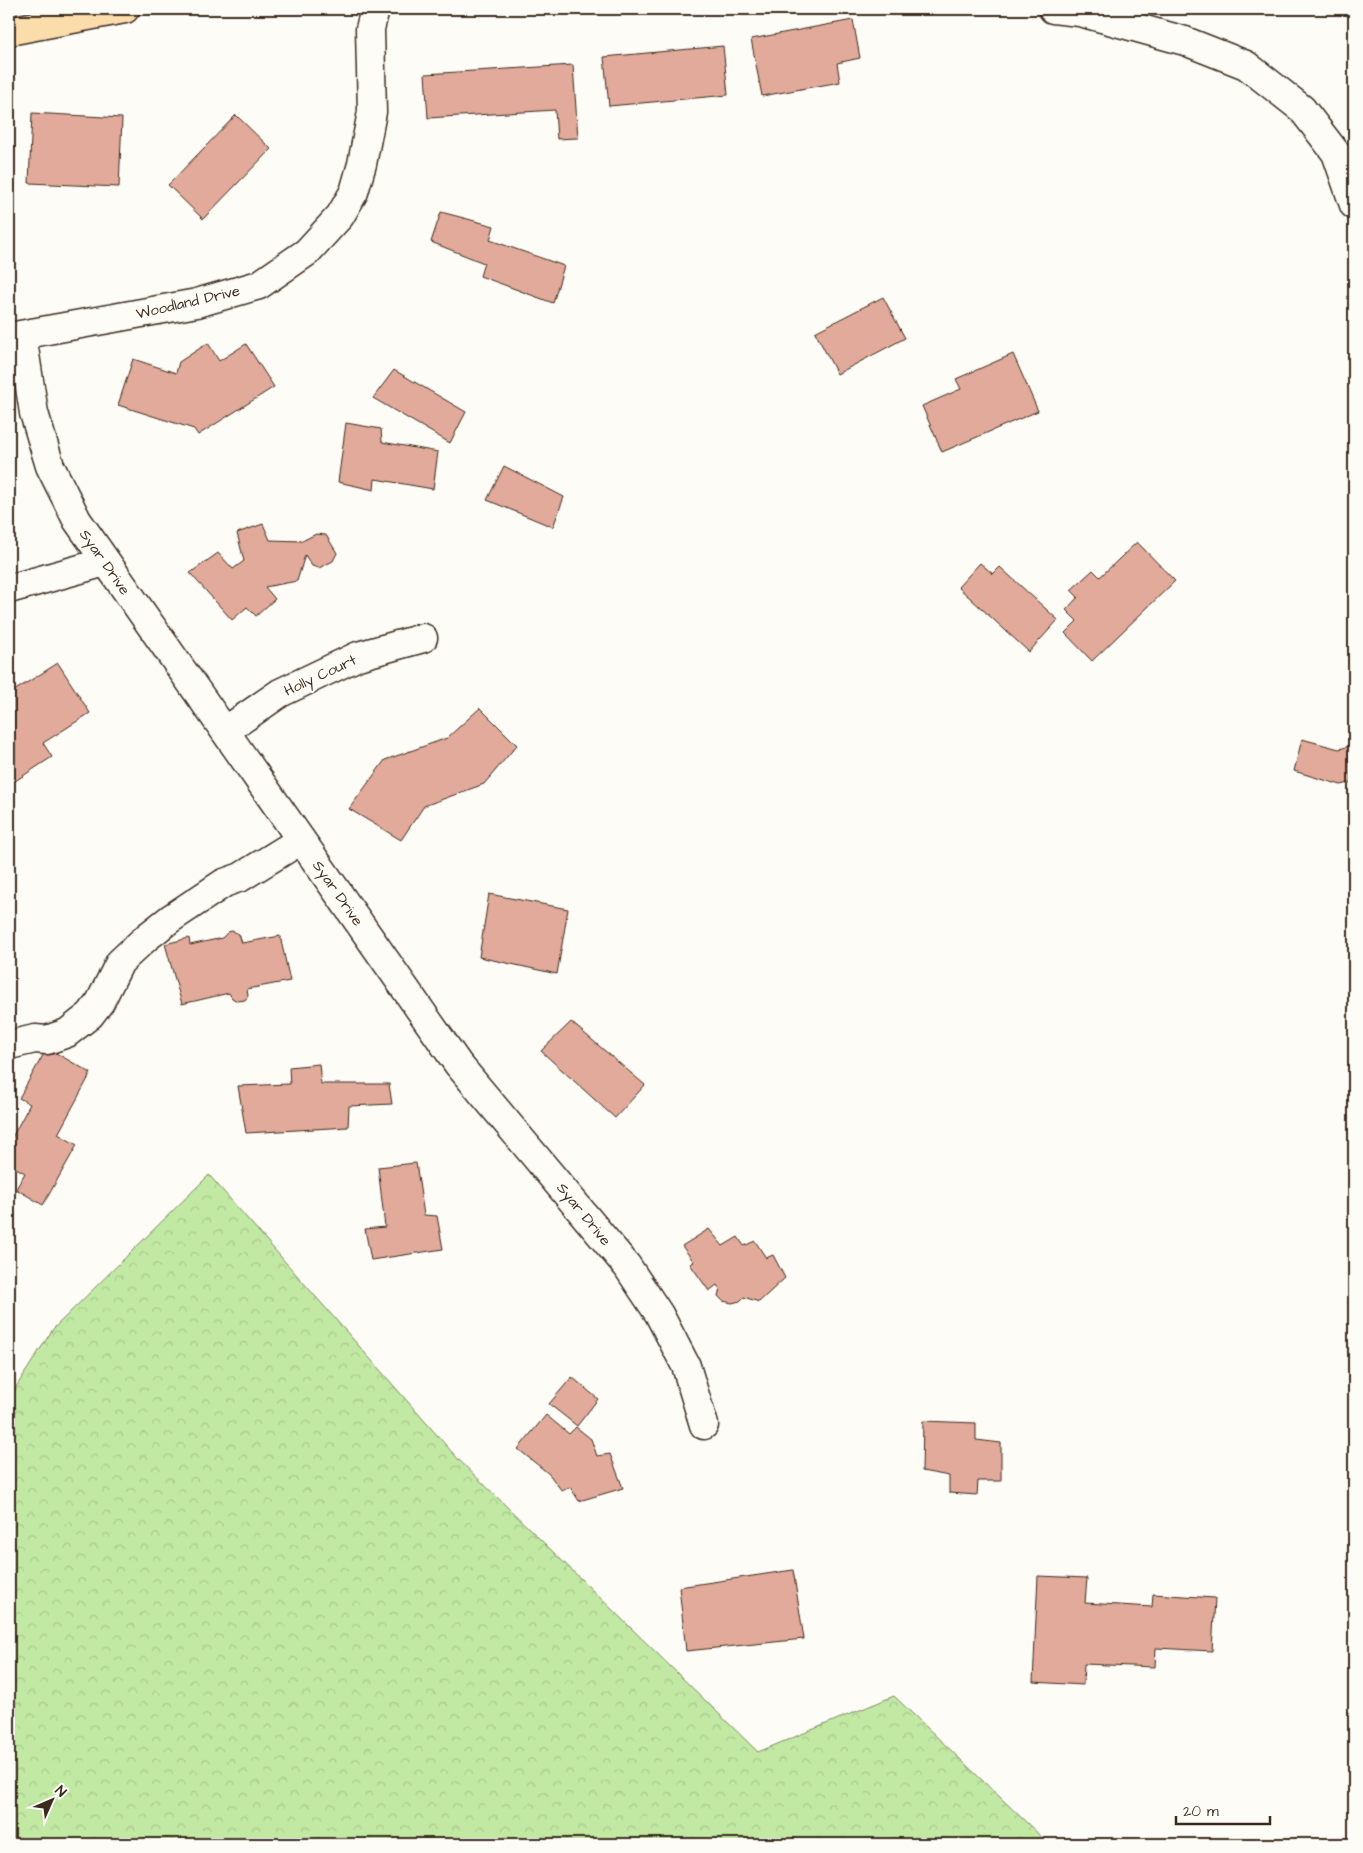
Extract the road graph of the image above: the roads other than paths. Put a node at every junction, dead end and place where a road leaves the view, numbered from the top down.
1 (125, 9) edge
2 (375, 9) edge
3 (1053, 9) edge
4 (9, 31) edge
5 (1354, 205) edge
6 (15, 336) edge
7 (105, 562) junction
8 (9, 589) edge
9 (423, 638) dead end
10 (225, 730) junction
11 (301, 840) junction
12 (9, 1045) edge
13 (704, 1425) dead end

1 - 4 main road
2 - 6 street, Woodland Drive
3 - 5 street
6 - 7 street, Syar Drive
7 - 8 street
7 - 10 street, Syar Drive
9 - 10 street, Holly Court
10 - 11 street, Syar Drive
11 - 12 street
11 - 13 street, Syar Drive

